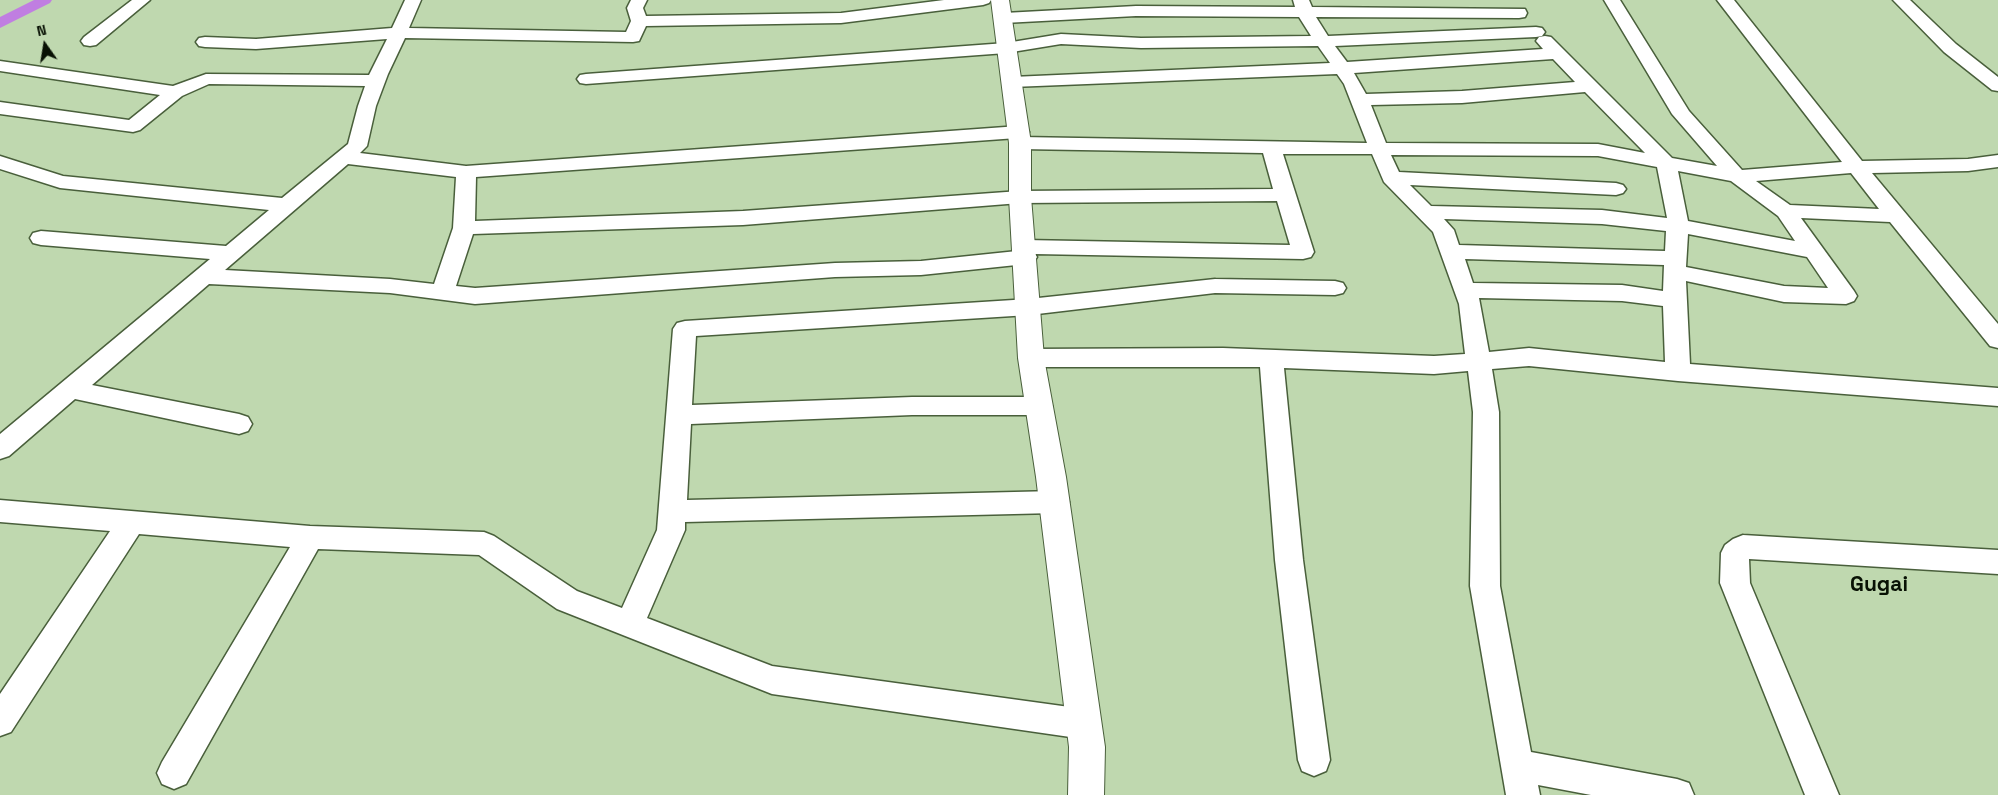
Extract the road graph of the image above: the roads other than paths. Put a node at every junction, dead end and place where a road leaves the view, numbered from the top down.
1 (142, 0) edge
2 (413, 0) edge
3 (639, 0) edge
4 (1612, 0) edge
5 (1725, 0) edge
6 (1902, 0) edge
7 (1003, 4) edge
8 (1303, 6) edge
9 (1517, 7) edge
10 (640, 21) junction
11 (1536, 32) junction
12 (398, 33) junction
13 (90, 41) dead end
14 (1323, 41) junction
15 (205, 42) dead end
16 (1006, 48) junction
17 (1557, 53) junction
18 (0, 66) edge
19 (1342, 68) junction
20 (586, 79) dead end
21 (376, 81) junction
22 (1995, 81) edge
23 (1012, 82) junction
24 (1589, 86) junction
25 (175, 92) junction
26 (1359, 100) junction
27 (0, 108) edge
28 (1020, 137) junction
29 (1270, 148) junction
30 (1379, 149) junction
31 (1521, 150) junction
32 (343, 157) junction
33 (0, 162) edge
34 (1998, 162) edge
35 (1666, 163) junction
36 (1857, 167) junction
37 (27, 171) junction
38 (466, 172) junction
39 (1737, 176) junction
40 (1391, 178) junction
41 (0, 182) edge
42 (1541, 184) junction
43 (1616, 189) dead end
44 (1285, 195) junction
45 (1020, 198) junction
46 (285, 206) junction
47 (1785, 211) junction
48 (1424, 212) junction
49 (1556, 215) junction
50 (1896, 216) junction
51 (1678, 226) junction
52 (464, 228) junction
53 (41, 238) dead end
54 (1813, 251) junction
55 (1025, 252) junction
56 (1451, 252) junction
57 (229, 253) junction
58 (1574, 255) junction
59 (1675, 265) junction
60 (202, 276) junction
61 (1335, 288) dead end
62 (1464, 290) junction
63 (443, 292) junction
64 (1674, 300) junction
65 (1028, 307) junction
66 (1998, 340) edge
67 (1031, 358) junction
68 (1271, 359) junction
69 (1478, 361) junction
70 (1678, 372) junction
71 (70, 389) junction
72 (1998, 396) edge
73 (1039, 406) junction
74 (679, 415) junction
75 (239, 424) dead end
76 (0, 449) edge
77 (1055, 502) junction
78 (0, 511) edge
79 (672, 511) junction
80 (132, 522) junction
81 (310, 536) junction
82 (1998, 562) edge
83 (630, 625) junction
84 (0, 721) edge
85 (1084, 724) junction
86 (1314, 760) dead end
87 (174, 773) dead end
88 (1520, 780) edge
89 (1086, 795) edge
90 (1677, 795) edge
91 (1822, 795) edge

1 - 13 street
2 - 12 street
3 - 10 street
4 - 39 street
5 - 36 street
6 - 22 street
7 - 8 street
7 - 10 street
7 - 16 street
8 - 9 street
8 - 14 street
9 - 11 street
10 - 12 street
11 - 14 street
11 - 17 street
12 - 15 street
12 - 21 street
14 - 16 street
14 - 19 street
16 - 20 street
16 - 23 street
17 - 19 street
17 - 24 street
18 - 25 street
19 - 23 street
19 - 26 street
21 - 25 street
21 - 32 street
23 - 28 street
24 - 26 street
24 - 35 street
25 - 27 street
26 - 30 street
28 - 29 street
28 - 38 street
28 - 45 street
29 - 30 street
29 - 44 street
30 - 31 street
30 - 40 street
31 - 35 street
31 - 42 street
32 - 38 street
32 - 46 street
33 - 37 street
34 - 36 street
35 - 39 street
35 - 51 street
36 - 39 street
36 - 50 street
37 - 41 street
37 - 46 street
38 - 52 street
39 - 47 street
40 - 42 street
40 - 48 street
42 - 43 street
42 - 49 street
44 - 45 street
44 - 55 street
45 - 52 street
45 - 55 street
46 - 57 street
47 - 50 street
47 - 54 street
48 - 49 street
48 - 56 street
49 - 51 street
49 - 58 street
50 - 66 street
51 - 54 street
51 - 59 street
52 - 63 street
53 - 57 street
54 - 59 street
55 - 63 street
55 - 65 street
56 - 58 street
56 - 62 street
57 - 60 street
58 - 59 street
59 - 64 street
60 - 63 street
60 - 71 street
61 - 65 street
62 - 64 street
62 - 69 street
64 - 70 street
65 - 67 street
65 - 74 street
67 - 68 street
67 - 73 street
68 - 69 street
68 - 86 street
69 - 70 street
69 - 88 street
70 - 72 street
71 - 75 street
71 - 76 street
73 - 74 street
73 - 77 street
74 - 79 street
77 - 79 street
77 - 85 street
78 - 80 street
79 - 83 street
80 - 81 street
80 - 84 street
81 - 83 street
81 - 87 street
82 - 91 street
83 - 85 street
85 - 89 street
88 - 90 street

